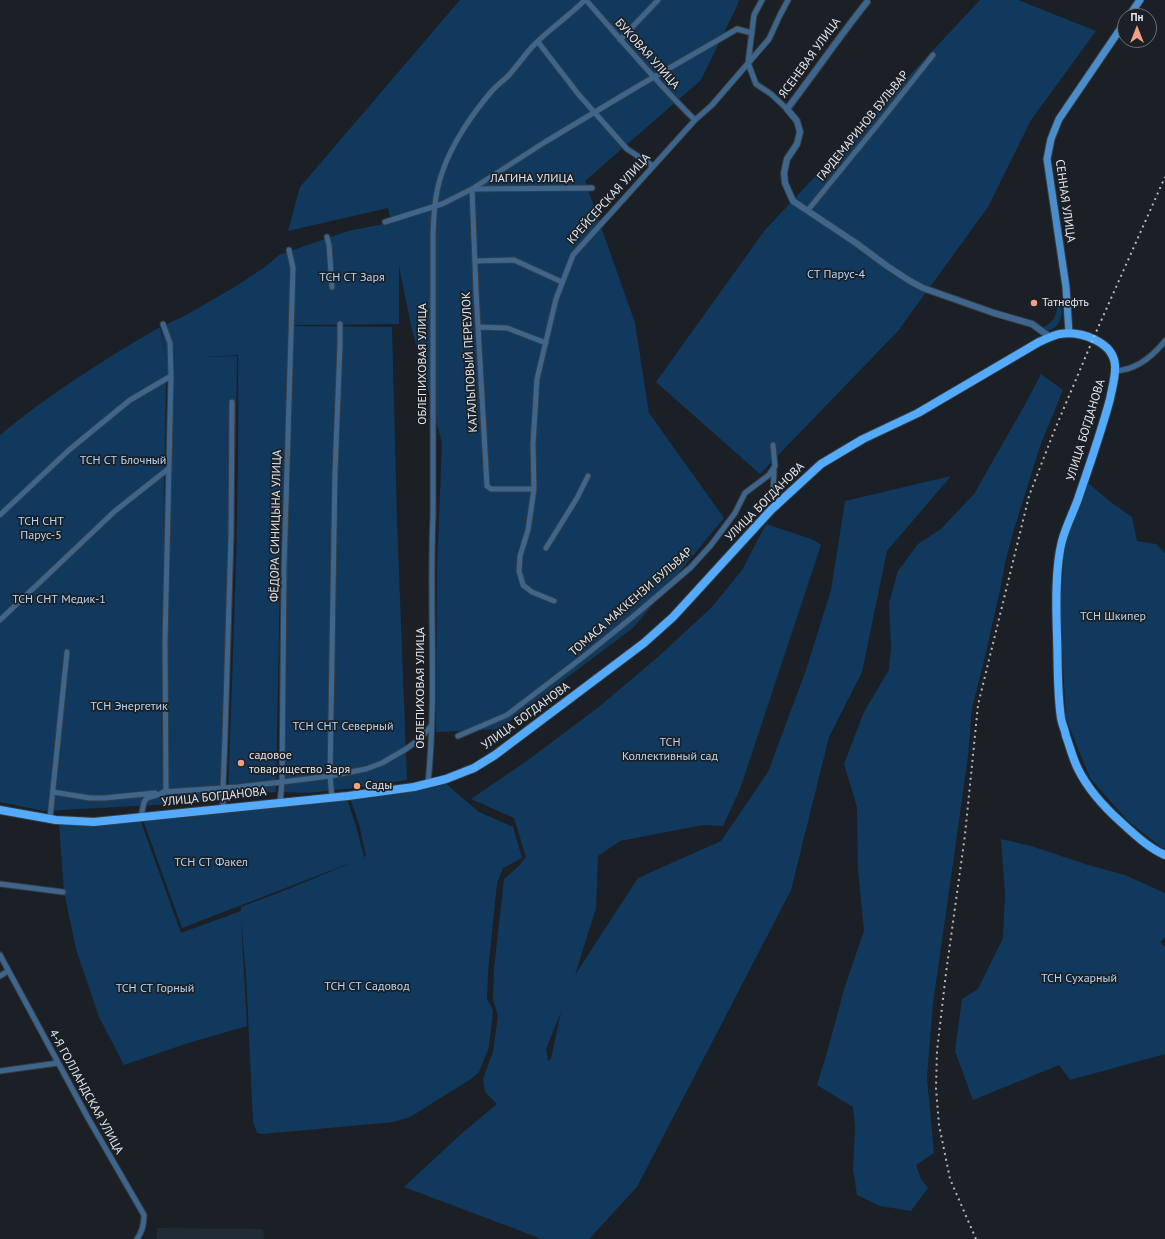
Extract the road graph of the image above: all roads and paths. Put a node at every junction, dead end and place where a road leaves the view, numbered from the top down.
1 (586, 0) edge
2 (658, 0) edge
3 (762, 0) edge
4 (788, 0) edge
5 (867, 2) dead end
6 (752, 33) junction
7 (1117, 34) edge
8 (620, 40) junction
9 (538, 42) junction
10 (933, 55) dead end
11 (748, 63) junction
12 (653, 77) junction
13 (787, 109) junction
14 (594, 112) junction
15 (695, 120) junction
16 (653, 166) junction
17 (592, 188) dead end
18 (472, 189) junction
19 (434, 207) junction
20 (808, 210) junction
21 (385, 222) dead end
22 (327, 237) dead end
23 (289, 250) dead end
24 (475, 261) junction
25 (562, 282) junction
26 (332, 287) dead end
27 (163, 324) dead end
28 (340, 324) dead end
29 (478, 327) junction
30 (1069, 333) junction
31 (1050, 337) junction
32 (1165, 341) edge
33 (546, 343) junction
34 (1116, 371) junction
35 (171, 376) junction
36 (232, 402) dead end
37 (773, 445) dead end
38 (775, 466) junction
39 (168, 469) junction
40 (588, 476) dead end
41 (534, 489) junction
42 (773, 496) dead end
43 (0, 515) edge
44 (546, 548) dead end
45 (554, 601) dead end
46 (0, 620) edge
47 (67, 652) dead end
48 (431, 726) junction
49 (458, 736) dead end
50 (330, 776) junction
51 (282, 782) junction
52 (428, 783) junction
53 (223, 788) junction
54 (53, 792) junction
55 (166, 792) junction
56 (332, 798) junction
57 (280, 803) junction
58 (223, 808) junction
59 (0, 810) edge
60 (140, 817) junction
61 (50, 818) junction
62 (1165, 855) edge
63 (0, 884) edge
64 (63, 892) dead end
65 (0, 955) edge
66 (8, 971) junction
67 (0, 976) edge
68 (58, 1063) junction
69 (0, 1071) edge
70 (137, 1239) edge

1 - 8 street, БУКОВАЯ УЛИЦА
1 - 9 street, ОБЛЕПИХОВАЯ УЛИЦА
2 - 8 street
3 - 6 street
4 - 11 street, КРЕЙСЕРСКАЯ УЛИЦА
5 - 13 street, ЯСЕНЕВАЯ УЛИЦА
6 - 11 street
6 - 12 street
7 - 30 main road, СЕННАЯ УЛИЦА
8 - 12 street, БУКОВАЯ УЛИЦА
9 - 14 street
9 - 19 street, ОБЛЕПИХОВАЯ УЛИЦА
10 - 20 street, ГАРДЕМАРИНОВ БУЛЬВАР
11 - 13 street
11 - 15 street, КРЕЙСЕРСКАЯ УЛИЦА
12 - 14 street
12 - 15 street, БУКОВАЯ УЛИЦА
13 - 20 street
14 - 16 street
14 - 18 street
15 - 16 street, КРЕЙСЕРСКАЯ УЛИЦА
16 - 25 street, КРЕЙСЕРСКАЯ УЛИЦА
17 - 18 street, ЛАГИНА УЛИЦА
18 - 19 street
18 - 24 street, КАТАЛЬПОВЫЙ ПЕРЕУЛОК
19 - 21 street
19 - 48 street, ОБЛЕПИХОВАЯ УЛИЦА
20 - 31 street
22 - 26 street
23 - 51 street, ФЁДОРА СИНИЦЫНА УЛИЦА
24 - 25 street
24 - 29 street, КАТАЛЬПОВЫЙ ПЕРЕУЛОК
25 - 33 street, КРЕЙСЕРСКАЯ УЛИЦА
27 - 35 street
28 - 50 street
29 - 33 street
29 - 41 street, КАТАЛЬПОВЫЙ ПЕРЕУЛОК
30 - 31 main road, УЛИЦА БОГДАНОВА
30 - 34 main road, УЛИЦА БОГДАНОВА
31 - 52 main road, УЛИЦА БОГДАНОВА
32 - 34 street
33 - 41 street, КРЕЙСЕРСКАЯ УЛИЦА
34 - 62 main road, УЛИЦА БОГДАНОВА
35 - 39 street
35 - 43 street
36 - 53 street
37 - 38 street
38 - 42 street
38 - 49 street, ТОМАСА МАККЕНЗИ БУЛЬВАР
39 - 46 street
39 - 55 street
40 - 44 street
41 - 45 street, КРЕЙСЕРСКАЯ УЛИЦА
47 - 54 street
48 - 50 street
48 - 52 street, ОБЛЕПИХОВАЯ УЛИЦА
50 - 51 street
50 - 56 street
51 - 53 street
51 - 57 street, ФЁДОРА СИНИЦЫНА УЛИЦА
52 - 56 main road, УЛИЦА БОГДАНОВА
53 - 55 street
53 - 58 street
54 - 55 street
54 - 61 street
55 - 60 street
56 - 57 main road, УЛИЦА БОГДАНОВА
57 - 58 main road, УЛИЦА БОГДАНОВА
58 - 60 main road, УЛИЦА БОГДАНОВА
59 - 61 main road, УЛИЦА БОГДАНОВА
60 - 61 main road, УЛИЦА БОГДАНОВА
63 - 64 street
65 - 66 street, 4-Я ГОЛЛАНДСКАЯ УЛИЦА
66 - 67 street
66 - 68 street, 4-Я ГОЛЛАНДСКАЯ УЛИЦА
68 - 69 street
68 - 70 street, 4-Я ГОЛЛАНДСКАЯ УЛИЦА

